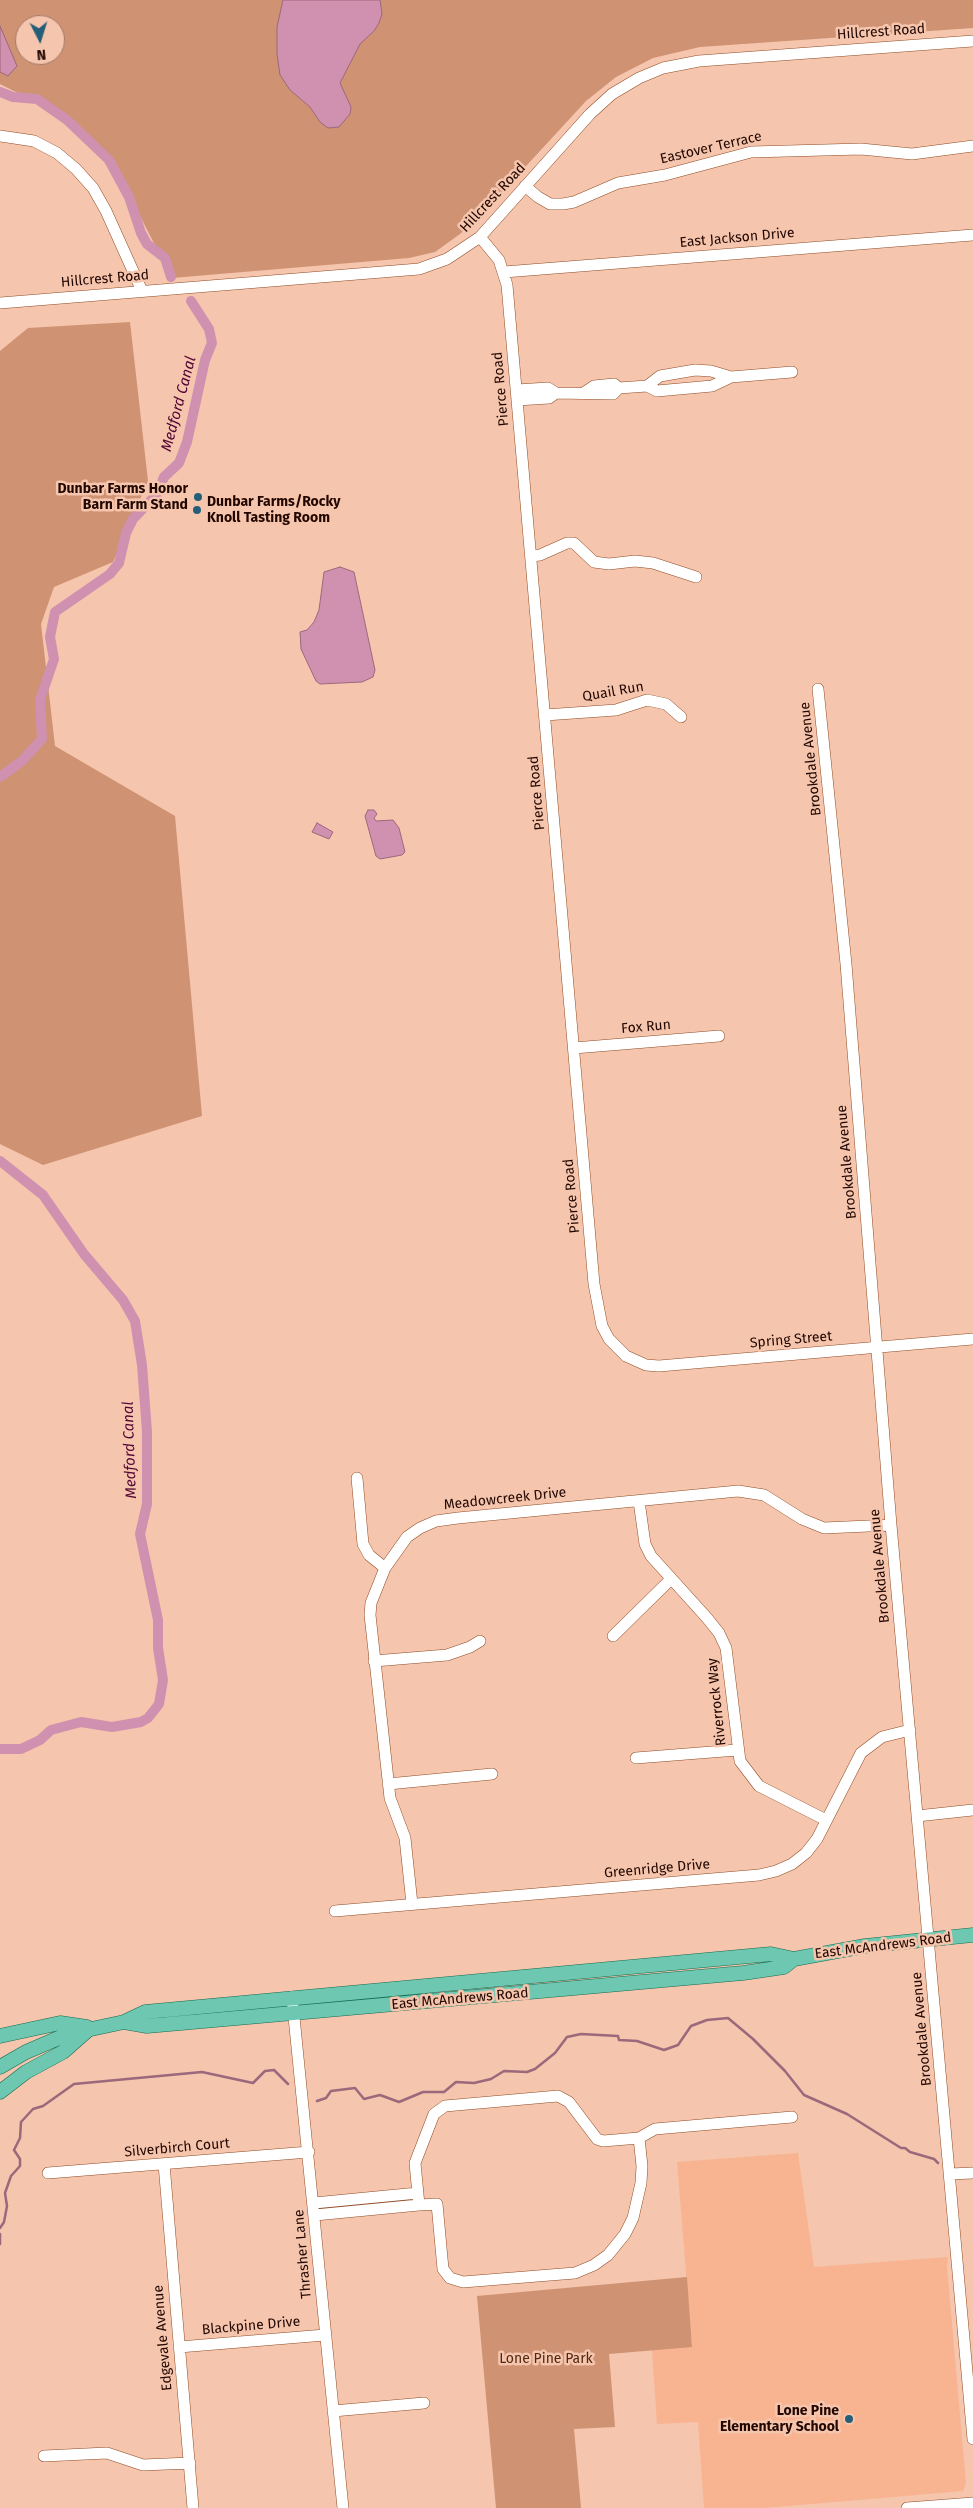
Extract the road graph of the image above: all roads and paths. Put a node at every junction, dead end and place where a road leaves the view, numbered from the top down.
1 (973, 41) edge
2 (0, 136) edge
3 (973, 146) edge
4 (526, 186) junction
5 (973, 235) edge
6 (480, 237) junction
7 (504, 272) junction
8 (142, 291) junction
9 (0, 303) edge
10 (792, 372) dead end
11 (731, 377) junction
12 (647, 386) junction
13 (517, 395) junction
14 (531, 556) junction
15 (696, 577) dead end
16 (818, 689) dead end
17 (545, 716) junction
18 (681, 717) dead end
19 (719, 1036) dead end
20 (574, 1048) junction
21 (973, 1339) edge
22 (877, 1347) junction
23 (617, 1349) joint
24 (357, 1478) dead end
25 (639, 1501) junction
26 (891, 1525) junction
27 (384, 1568) junction
28 (670, 1580) junction
29 (613, 1636) dead end
30 (480, 1641) dead end
31 (374, 1661) junction
32 (910, 1730) junction
33 (737, 1750) junction
34 (636, 1758) dead end
35 (492, 1774) dead end
36 (388, 1784) junction
37 (973, 1810) edge
38 (917, 1816) junction
39 (826, 1820) junction
40 (412, 1904) junction
41 (335, 1911) dead end
42 (973, 1935) edge
43 (929, 1939) junction
44 (794, 1959) junction
45 (292, 1997) junction
46 (294, 2014) junction
47 (124, 2022) junction
48 (90, 2028) junction
49 (0, 2036) edge
50 (0, 2066) edge
51 (0, 2092) edge
52 (792, 2117) dead end
53 (639, 2138) junction
54 (308, 2152) junction
55 (164, 2164) junction
56 (48, 2173) dead end
57 (973, 2173) edge
58 (950, 2174) junction
59 (418, 2193) junction
60 (419, 2205) junction
61 (314, 2209) junction
62 (325, 2335) junction
63 (179, 2347) junction
64 (424, 2403) dead end
65 (332, 2411) junction
66 (973, 2439) edge
67 (44, 2456) dead end
68 (190, 2463) junction
69 (973, 2503) edge
70 (193, 2508) edge
71 (343, 2508) edge
72 (907, 2508) edge

1 - 4 street, Hillcrest Road
2 - 8 street
3 - 4 street, Eastover Terrace
4 - 6 street, Hillcrest Road
5 - 7 street, East Jackson Drive
6 - 7 street, Pierce Road
6 - 8 street, Hillcrest Road
7 - 13 street, Pierce Road
8 - 9 street, Hillcrest Road
10 - 11 street
11 - 12 street
11 - 12 street
12 - 13 street
13 - 14 street, Pierce Road
14 - 15 street
14 - 17 street, Pierce Road
16 - 22 street, Brookdale Avenue
17 - 18 street, Quail Run
17 - 20 street, Pierce Road
19 - 20 street, Fox Run
20 - 23 street, Pierce Road
21 - 22 street, Spring Street
22 - 23 street, Spring Street
22 - 26 street, Brookdale Avenue
24 - 27 street
25 - 26 street, Meadowcreek Drive
25 - 27 street, Meadowcreek Drive
25 - 28 street, Riverrock Way
26 - 32 street, Brookdale Avenue
27 - 31 street, Meadowcreek Drive
28 - 29 street
28 - 33 street, Riverrock Way
30 - 31 street
31 - 36 street, Meadowcreek Drive
32 - 38 street, Brookdale Avenue
32 - 39 street, Greenridge Drive
33 - 34 street
33 - 39 street, Riverrock Way
35 - 36 street
36 - 40 street, Meadowcreek Drive
37 - 38 street
38 - 43 street, Brookdale Avenue
39 - 40 street, Greenridge Drive
40 - 41 street, Greenridge Drive
42 - 43 main road, East McAndrews Road
43 - 44 main road, East McAndrews Road
43 - 58 street, Brookdale Avenue
44 - 45 main road, East McAndrews Road
44 - 46 main road, East McAndrews Road
45 - 46 street, Thrasher Lane
45 - 47 main road, East McAndrews Road
46 - 47 main road, East McAndrews Road
46 - 54 street, Thrasher Lane
47 - 48 main road, East McAndrews Road
48 - 49 main road
48 - 50 main road, East McAndrews Road
48 - 51 main road
52 - 53 street
53 - 59 street
53 - 60 street
54 - 55 street, Silverbirch Court
54 - 61 street, Thrasher Lane
55 - 56 street, Silverbirch Court
55 - 63 street, Edgevale Avenue
57 - 58 street
58 - 66 street, Brookdale Avenue
59 - 60 street
59 - 61 street
60 - 61 street
61 - 62 street, Thrasher Lane
62 - 63 street, Blackpine Drive
62 - 65 street, Thrasher Lane
63 - 68 street, Edgevale Avenue
64 - 65 street
65 - 71 street, Thrasher Lane
67 - 68 street
68 - 70 street, Edgevale Avenue
69 - 72 street

